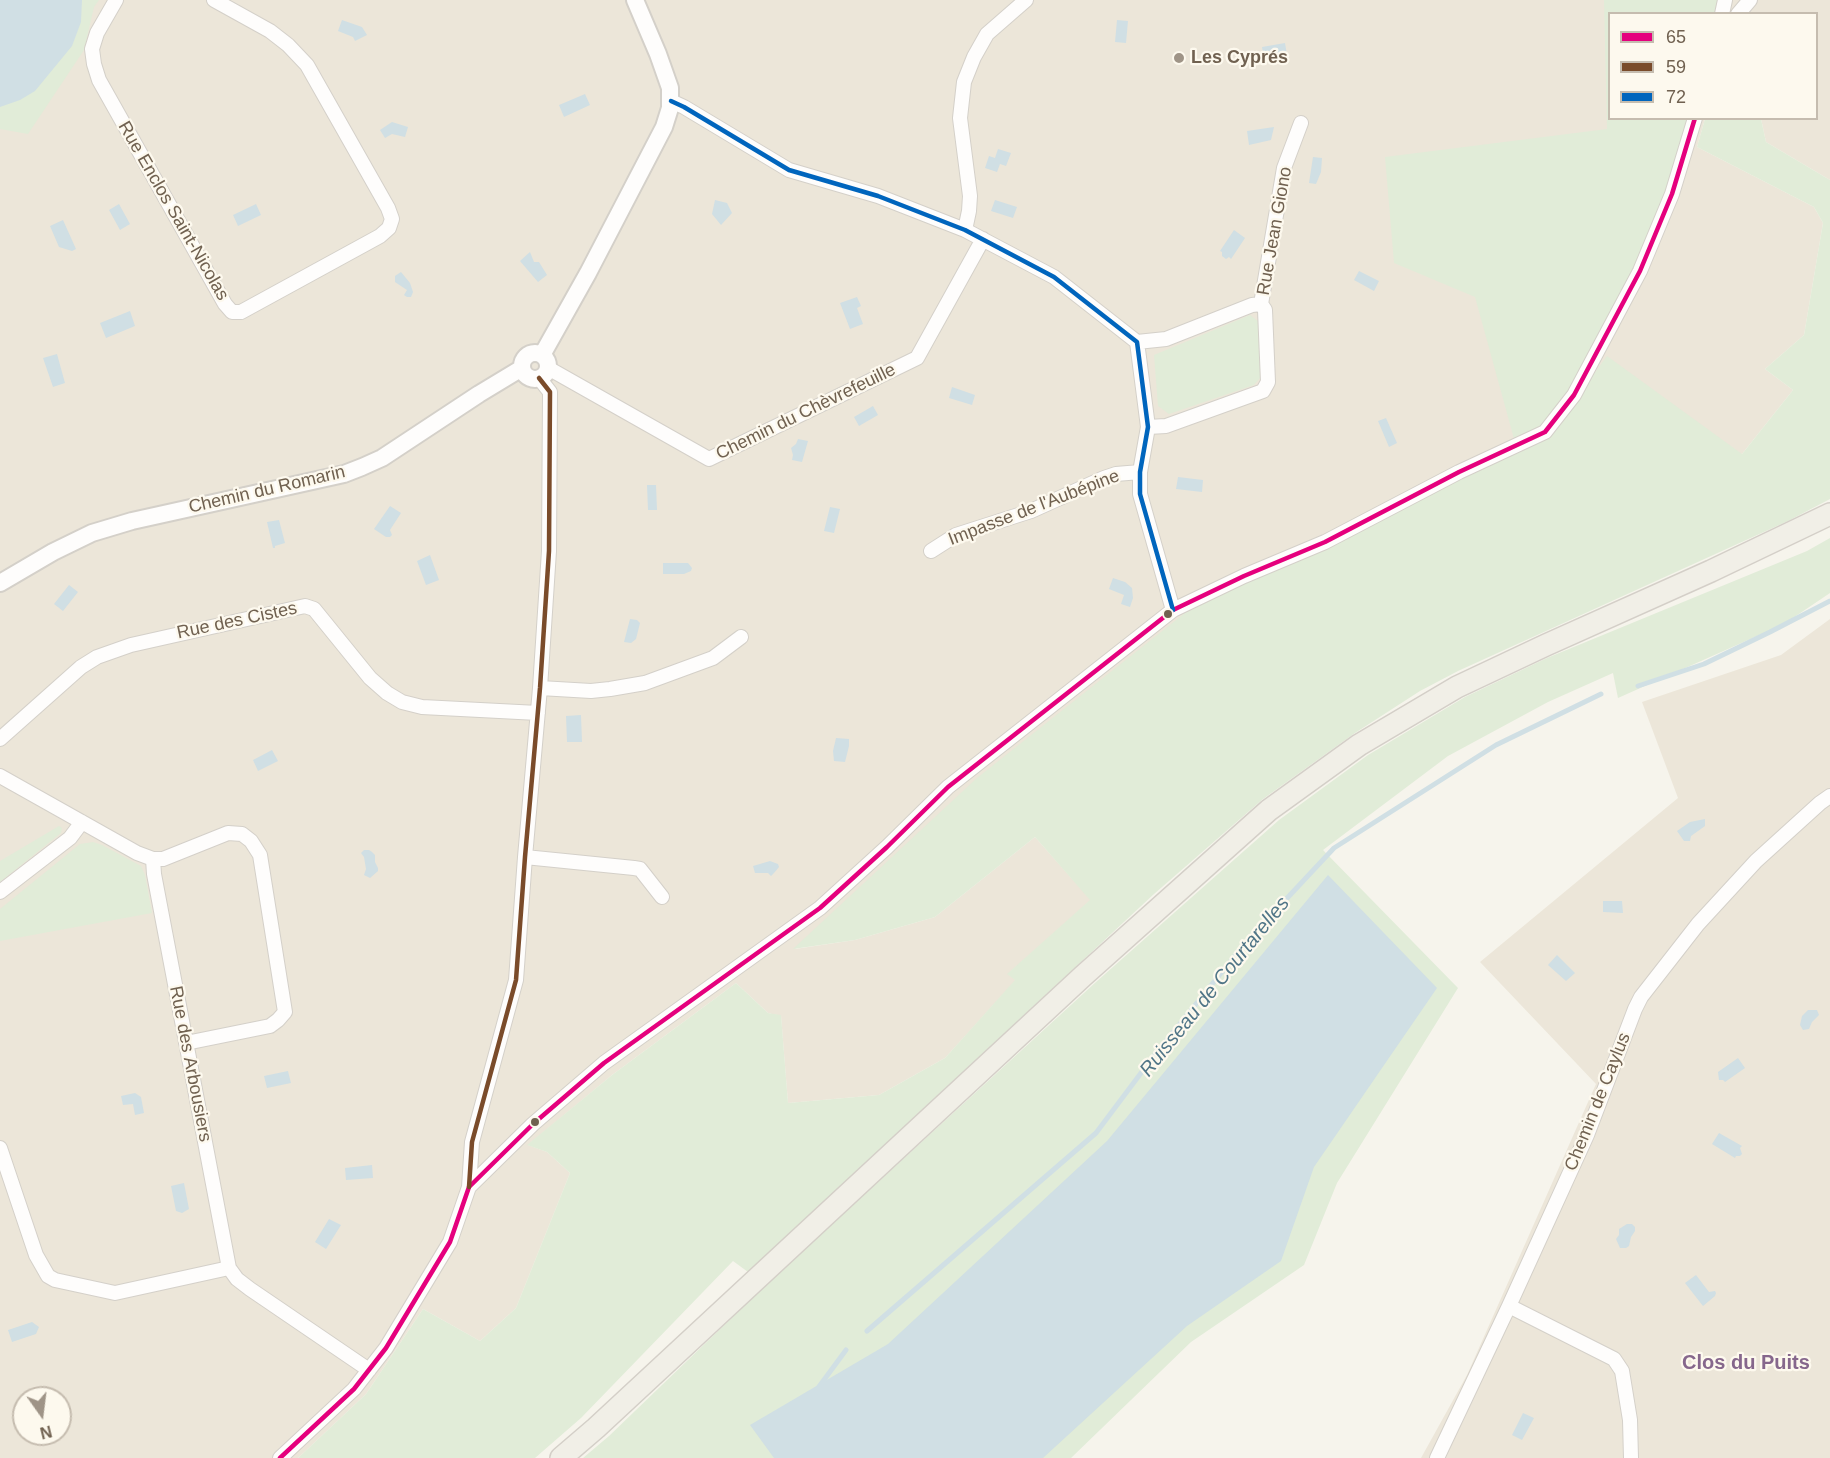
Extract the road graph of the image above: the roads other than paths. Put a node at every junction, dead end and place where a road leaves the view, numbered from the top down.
1 (116, 0) edge
2 (214, 0) edge
3 (635, 0) edge
4 (1026, 0) edge
5 (1750, 0) edge
6 (1740, 12) edge
7 (671, 101) junction
8 (1694, 120) edge
9 (1301, 123) dead end
10 (965, 230) junction
11 (983, 239) junction
12 (1262, 304) junction
13 (1137, 342) junction
14 (543, 367) junction
15 (522, 368) junction
16 (578, 384) junction
17 (550, 392) junction
18 (1148, 427) junction
19 (1140, 472) junction
20 (1830, 514) edge
21 (1830, 529) edge
22 (931, 551) dead end
23 (1712, 571) junction
24 (0, 583) edge
25 (1173, 610) junction
26 (741, 637) dead end
27 (540, 688) junction
28 (538, 713) junction
29 (0, 739) edge
30 (0, 776) edge
31 (1830, 796) edge
32 (82, 822) junction
33 (525, 857) junction
34 (153, 860) junction
35 (0, 892) edge
36 (662, 897) dead end
37 (186, 1043) junction
38 (0, 1148) edge
39 (469, 1187) junction
40 (229, 1268) junction
41 (1509, 1306) junction
42 (369, 1370) junction
43 (280, 1458) edge
44 (561, 1458) edge
45 (1437, 1458) edge
46 (1631, 1458) edge

1 - 2 street, Rue Enclos Saint-Nicolas
3 - 7 street
4 - 10 street
5 - 6 street
7 - 10 street
7 - 14 street
8 - 25 street
9 - 12 street, Rue Jean Giono
10 - 11 street
11 - 13 street
11 - 16 street, Chemin du Chèvrefeuille
12 - 13 street
12 - 18 street, Rue Jean Giono
13 - 18 street
14 - 15 street
14 - 15 street, Chemin du Romarin
14 - 16 street, Chemin du Chèvrefeuille
14 - 17 street
15 - 24 street, Chemin du Romarin
16 - 17 street
17 - 27 street
18 - 19 street
19 - 22 street, Impasse de l'Aubépine
19 - 25 street
20 - 23 main road
21 - 23 main road
23 - 44 main road
25 - 39 street
26 - 27 street
27 - 28 street
28 - 29 street, Rue des Cistes
28 - 33 street
30 - 32 street
31 - 41 street, Chemin de Caylus
32 - 34 street
32 - 35 street
33 - 36 street
33 - 39 street
34 - 37 street, Rue des Arbousiers
34 - 37 street
37 - 40 street, Rue des Arbousiers
38 - 40 street
39 - 42 street
40 - 42 street
41 - 45 street, Chemin de Caylus
41 - 46 street
42 - 43 street

